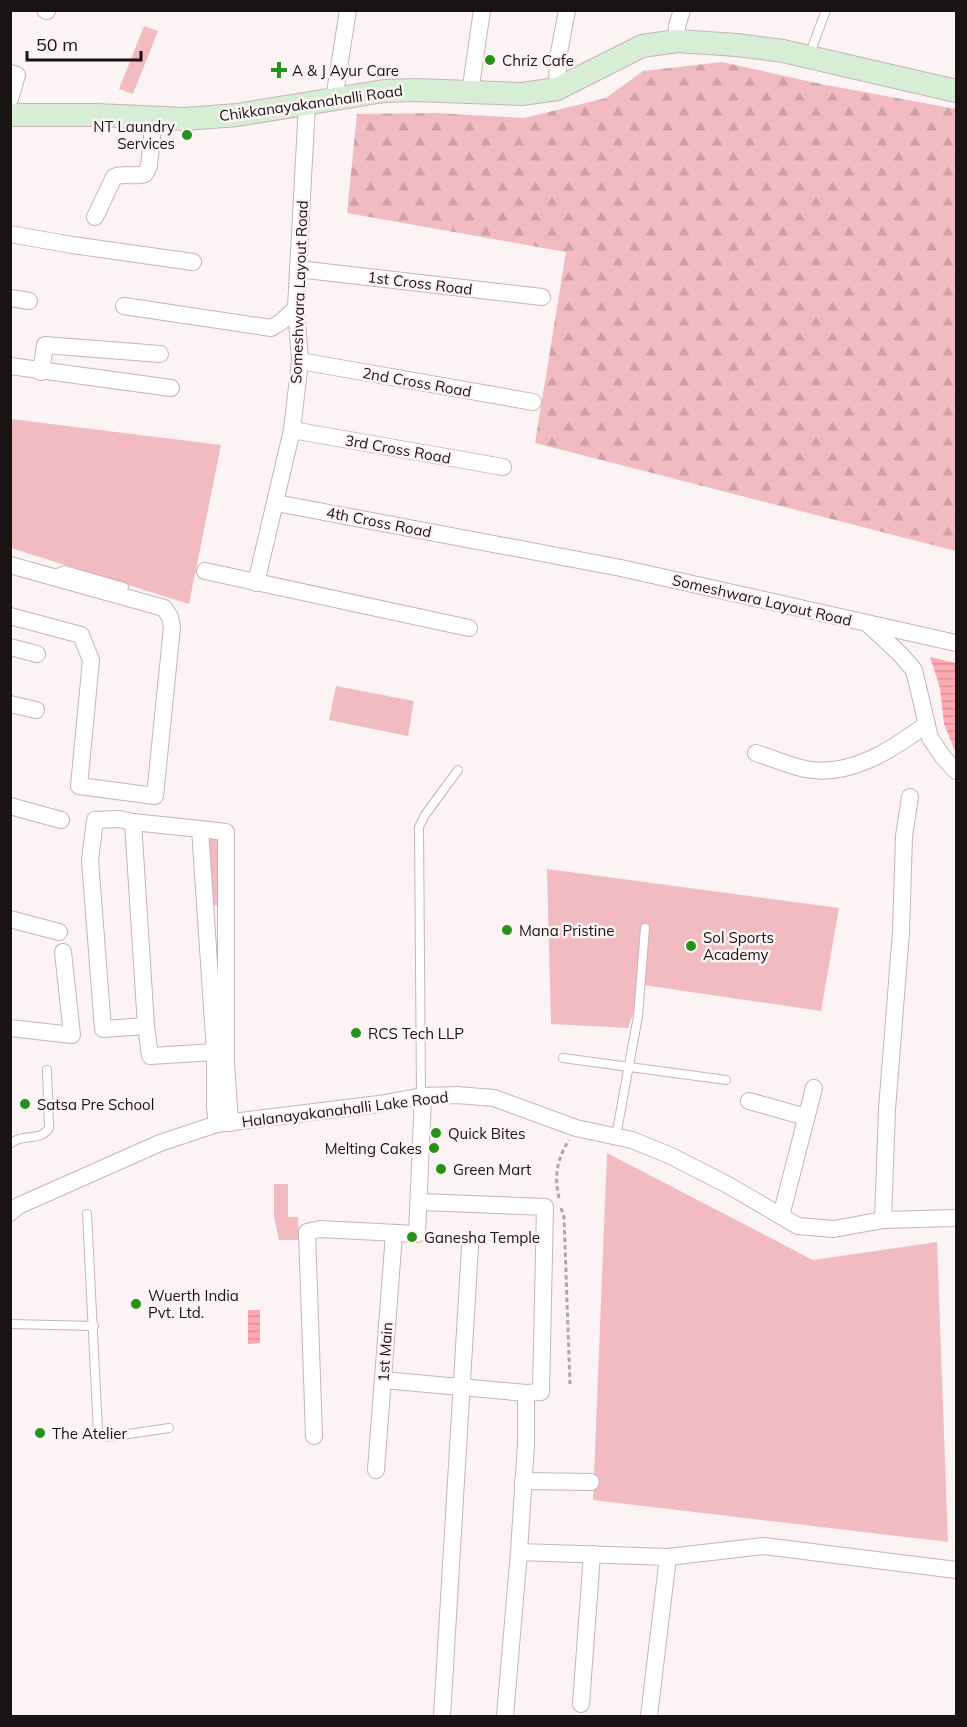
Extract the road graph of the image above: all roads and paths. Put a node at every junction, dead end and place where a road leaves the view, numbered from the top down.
1 (348, 10) edge
2 (482, 10) edge
3 (567, 10) edge
4 (682, 10) edge
5 (826, 10) edge
6 (677, 41) junction
7 (809, 56) junction
8 (10, 73) edge
9 (556, 89) junction
10 (957, 91) edge
11 (470, 93) junction
12 (10, 99) edge
13 (334, 99) junction
14 (307, 104) junction
15 (10, 115) edge
16 (154, 117) junction
17 (95, 217) dead end
18 (10, 234) edge
19 (193, 262) dead end
20 (298, 269) junction
21 (542, 297) dead end
22 (10, 298) edge
23 (28, 301) dead end
24 (124, 306) dead end
25 (296, 308) junction
26 (160, 354) dead end
27 (300, 361) junction
28 (10, 366) edge
29 (41, 372) junction
30 (171, 388) dead end
31 (533, 402) dead end
32 (292, 430) junction
33 (503, 467) dead end
34 (276, 503) junction
35 (483, 542) joint
36 (10, 565) edge
37 (205, 571) dead end
38 (49, 576) junction
39 (256, 583) junction
40 (124, 587) dead end
41 (10, 616) edge
42 (868, 624) junction
43 (469, 628) dead end
44 (957, 643) edge
45 (10, 647) edge
46 (37, 654) dead end
47 (10, 704) edge
48 (36, 710) dead end
49 (927, 724) junction
50 (756, 753) dead end
51 (458, 770) dead end
52 (957, 771) edge
53 (910, 797) dead end
54 (10, 806) edge
55 (61, 820) dead end
56 (133, 822) junction
57 (200, 829) junction
58 (10, 918) edge
59 (645, 928) dead end
60 (59, 932) dead end
61 (63, 952) dead end
62 (146, 1026) junction
63 (10, 1028) edge
64 (563, 1058) dead end
65 (218, 1060) junction
66 (630, 1067) junction
67 (47, 1070) dead end
68 (726, 1080) dead end
69 (814, 1088) dead end
70 (422, 1096) junction
71 (749, 1101) dead end
72 (806, 1117) junction
73 (223, 1123) junction
74 (576, 1128) junction
75 (616, 1136) junction
76 (10, 1144) edge
77 (420, 1202) junction
78 (10, 1213) edge
79 (87, 1214) dead end
80 (781, 1216) junction
81 (957, 1218) edge
82 (883, 1220) junction
83 (394, 1234) junction
84 (470, 1247) dead end
85 (10, 1324) edge
86 (94, 1326) junction
87 (383, 1380) junction
88 (570, 1384) dead end
89 (461, 1387) junction
90 (526, 1393) junction
91 (169, 1428) dead end
92 (314, 1436) dead end
93 (376, 1470) dead end
94 (523, 1481) junction
95 (591, 1482) dead end
96 (519, 1552) junction
97 (592, 1554) junction
98 (668, 1557) junction
99 (957, 1570) edge
100 (581, 1704) dead end
101 (502, 1715) edge
102 (442, 1716) edge
103 (648, 1716) edge

1 - 13 street
2 - 11 street
3 - 9 street
4 - 6 street
5 - 7 lane
6 - 7 main road, Chikkanayakanahalli Road
6 - 9 main road, Chikkanayakanahalli Road
7 - 10 main road, Chikkanayakanahalli Road
8 - 12 street
9 - 11 main road, Chikkanayakanahalli Road
11 - 13 main road, Chikkanayakanahalli Road
13 - 14 main road, Chikkanayakanahalli Road
14 - 16 main road, Chikkanayakanahalli Road
14 - 20 street, Someshwara Layout Road
15 - 16 main road, Chikkanayakanahalli Road
16 - 17 street
18 - 19 street
20 - 21 street, 1st Cross Road
20 - 25 street, Someshwara Layout Road
22 - 23 street
24 - 25 street
25 - 27 street, Someshwara Layout Road
26 - 29 street
27 - 31 street, 2nd Cross Road
27 - 32 street, Someshwara Layout Road
28 - 29 street
29 - 30 street
32 - 33 street, 3rd Cross Road
32 - 34 street, Someshwara Layout Road
34 - 35 street, 4th Cross Road
34 - 39 street, Someshwara Layout Road
35 - 42 street, Someshwara Layout Road
36 - 38 street
37 - 39 street
38 - 40 lane
38 - 41 street
39 - 43 street
42 - 44 street
42 - 49 street, Someshwara Layout Road
45 - 46 street
47 - 48 street
49 - 50 street
49 - 52 street, Someshwara Layout Road
51 - 70 lane
53 - 82 street
54 - 55 street
56 - 57 street
56 - 62 street
56 - 62 street
57 - 65 street
57 - 65 street
58 - 60 street
59 - 66 lane
61 - 63 street
62 - 65 street
64 - 66 lane
65 - 73 street
66 - 68 lane
66 - 75 lane
67 - 76 lane
69 - 72 street
70 - 73 street, Halanayakanahalli Lake Road
70 - 74 street, Halanayakanahalli Lake Road
70 - 77 street
71 - 72 street
72 - 80 street
73 - 78 street, Halanayakanahalli Lake Road
74 - 75 street, Halanayakanahalli Lake Road
74 - 88 path
75 - 80 street, Halanayakanahalli Lake Road
77 - 83 street
77 - 90 street
79 - 86 lane
80 - 82 street, Halanayakanahalli Lake Road
81 - 82 street, Halanayakanahalli Lake Road
83 - 87 street, 1st Main
83 - 92 street
84 - 89 street
85 - 86 lane
86 - 91 lane
87 - 89 street
87 - 93 street, 1st Main
89 - 90 street
89 - 102 street
90 - 94 street
94 - 95 street
94 - 96 street
96 - 97 street
96 - 101 street
97 - 98 street
97 - 100 street
98 - 99 street
98 - 103 street

